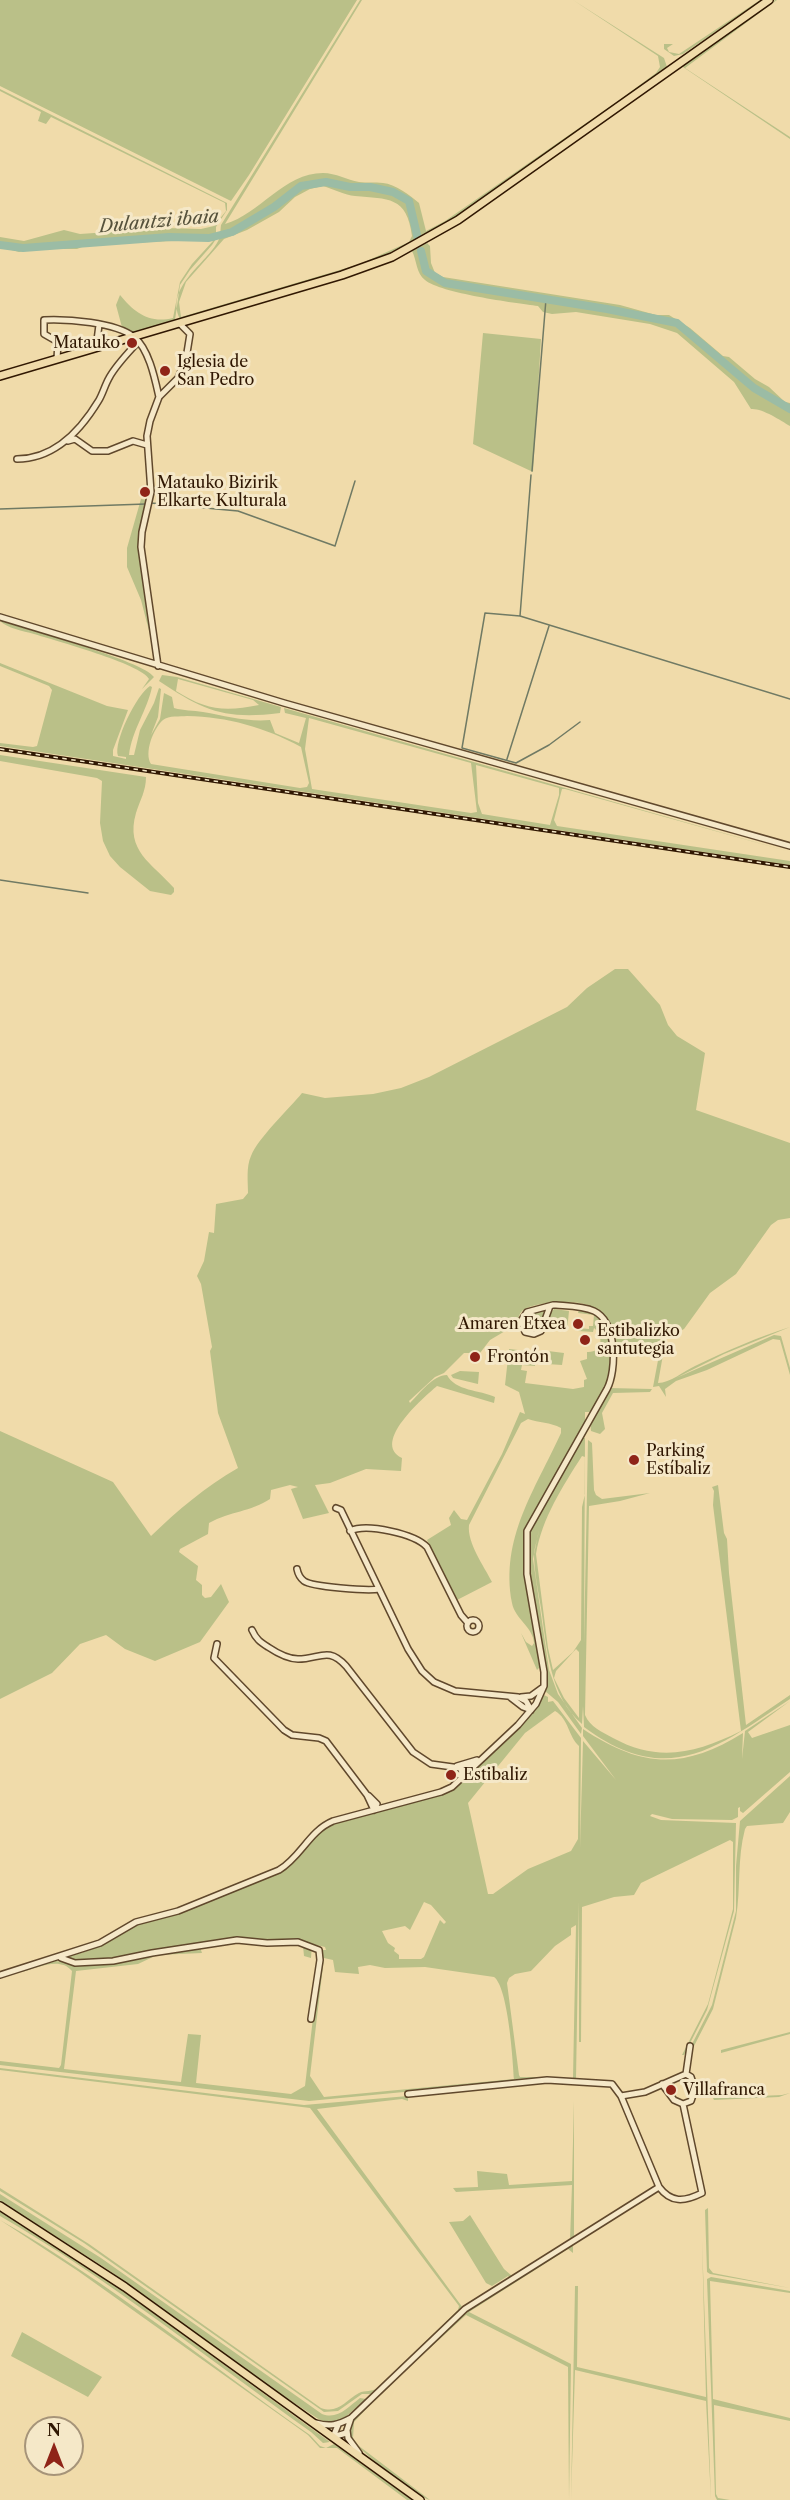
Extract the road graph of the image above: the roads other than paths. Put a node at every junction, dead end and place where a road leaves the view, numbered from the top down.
1 (769, 0) edge
2 (179, 323) junction
3 (99, 325) junction
4 (136, 339) junction
5 (96, 348) junction
6 (57, 359) junction
7 (0, 376) edge
8 (159, 397) junction
9 (68, 441) junction
10 (147, 445) junction
11 (17, 459) dead end
12 (0, 617) edge
13 (158, 666) junction
14 (790, 846) edge
15 (550, 1306) junction
16 (336, 1508) dead end
17 (350, 1531) junction
18 (297, 1569) dead end
19 (379, 1589) junction
20 (468, 1623) dead end
21 (252, 1630) dead end
22 (217, 1644) dead end
23 (544, 1684) junction
24 (518, 1700) junction
25 (531, 1710) junction
26 (517, 1725) junction
27 (481, 1758) junction
28 (453, 1768) junction
29 (464, 1777) junction
30 (450, 1788) junction
31 (371, 1799) junction
32 (393, 1805) junction
33 (374, 1810) junction
34 (363, 1813) junction
35 (59, 1957) junction
36 (0, 1975) edge
37 (311, 2019) dead end
38 (690, 2046) dead end
39 (686, 2074) junction
40 (662, 2084) junction
41 (408, 2094) dead end
42 (621, 2096) junction
43 (683, 2104) junction
44 (659, 2187) junction
45 (0, 2206) edge
46 (351, 2418) junction
47 (312, 2422) junction
48 (338, 2425) junction
49 (347, 2430) junction
50 (333, 2437) junction
51 (368, 2463) junction
52 (420, 2500) edge

1 - 2 main road
2 - 4 main road
2 - 8 street
3 - 4 street
3 - 5 street
3 - 6 street
4 - 5 main road
4 - 8 street
4 - 9 street
5 - 6 main road
6 - 7 main road
8 - 10 street
9 - 10 street
9 - 11 street
10 - 13 street
12 - 13 street
13 - 14 street
15 - 15 street
15 - 23 street
16 - 17 street
17 - 19 street
17 - 20 street
18 - 19 street
19 - 24 street
21 - 28 street
22 - 31 street
23 - 24 street
23 - 25 street
24 - 25 street
24 - 26 street
25 - 26 street
26 - 27 street
27 - 28 street
27 - 29 street
28 - 29 street
28 - 30 street
29 - 30 street
30 - 32 street
31 - 32 street
31 - 33 street
31 - 34 street
32 - 33 street
33 - 34 street
34 - 35 street
35 - 36 street
35 - 37 street
38 - 39 street
39 - 40 street
39 - 43 street
40 - 42 street
40 - 43 street
41 - 42 street
42 - 44 street
43 - 44 street
44 - 46 street
45 - 47 main road
46 - 48 street
46 - 49 street
47 - 48 street
47 - 50 main road
48 - 50 street
49 - 50 street
49 - 51 street
50 - 51 main road
51 - 52 main road

